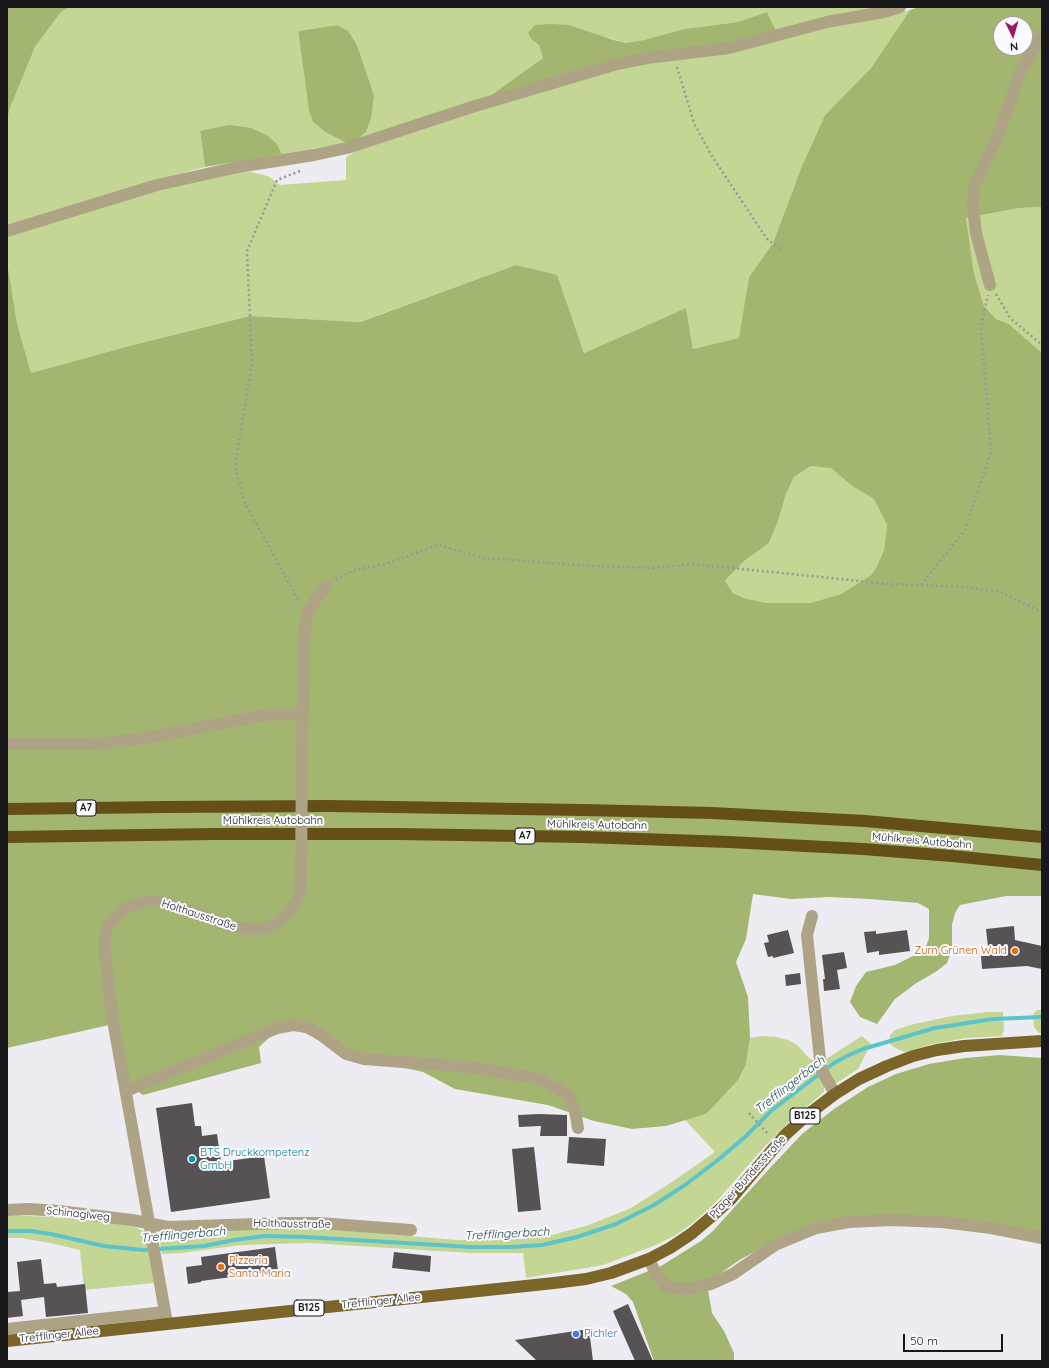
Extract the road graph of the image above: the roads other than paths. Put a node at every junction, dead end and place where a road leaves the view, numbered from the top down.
1 (900, 7) edge
2 (1042, 34) edge
3 (7, 231) edge
4 (990, 285) road end
5 (326, 586) road end
6 (302, 714) junction
7 (7, 744) edge
8 (7, 809) edge
9 (7, 837) edge
10 (1042, 837) edge
11 (1042, 865) edge
12 (812, 916) dead end
13 (1042, 1041) edge
14 (832, 1088) junction
15 (126, 1091) junction
16 (578, 1128) dead end
17 (7, 1210) edge
18 (149, 1224) junction
19 (411, 1230) dead end
20 (1042, 1238) edge
21 (649, 1258) junction
22 (611, 1273) joint
23 (166, 1317) junction
24 (7, 1329) edge
25 (7, 1341) edge

1 - 3 street
2 - 4 street
5 - 6 street, Holthausstraße
6 - 7 street
6 - 15 street, Holthausstraße, bridge
8 - 10 highway, Mühlkreis Autobahn / A7
9 - 11 highway, Mühlkreis Autobahn / A7
12 - 14 street
13 - 14 main road, Prager Bundesstraße / B125
14 - 21 main road, Prager Bundesstraße / B125
15 - 16 street
15 - 18 street, Holthausstraße
17 - 18 street, Schinaglweg
18 - 19 street, Holthausstraße
18 - 23 street, Holthausstraße
20 - 21 street
21 - 22 main road, Prager Bundesstraße / B125
22 - 23 main road, Trefflinger Allee / B125
23 - 24 street
23 - 25 main road, Trefflinger Allee / B125

